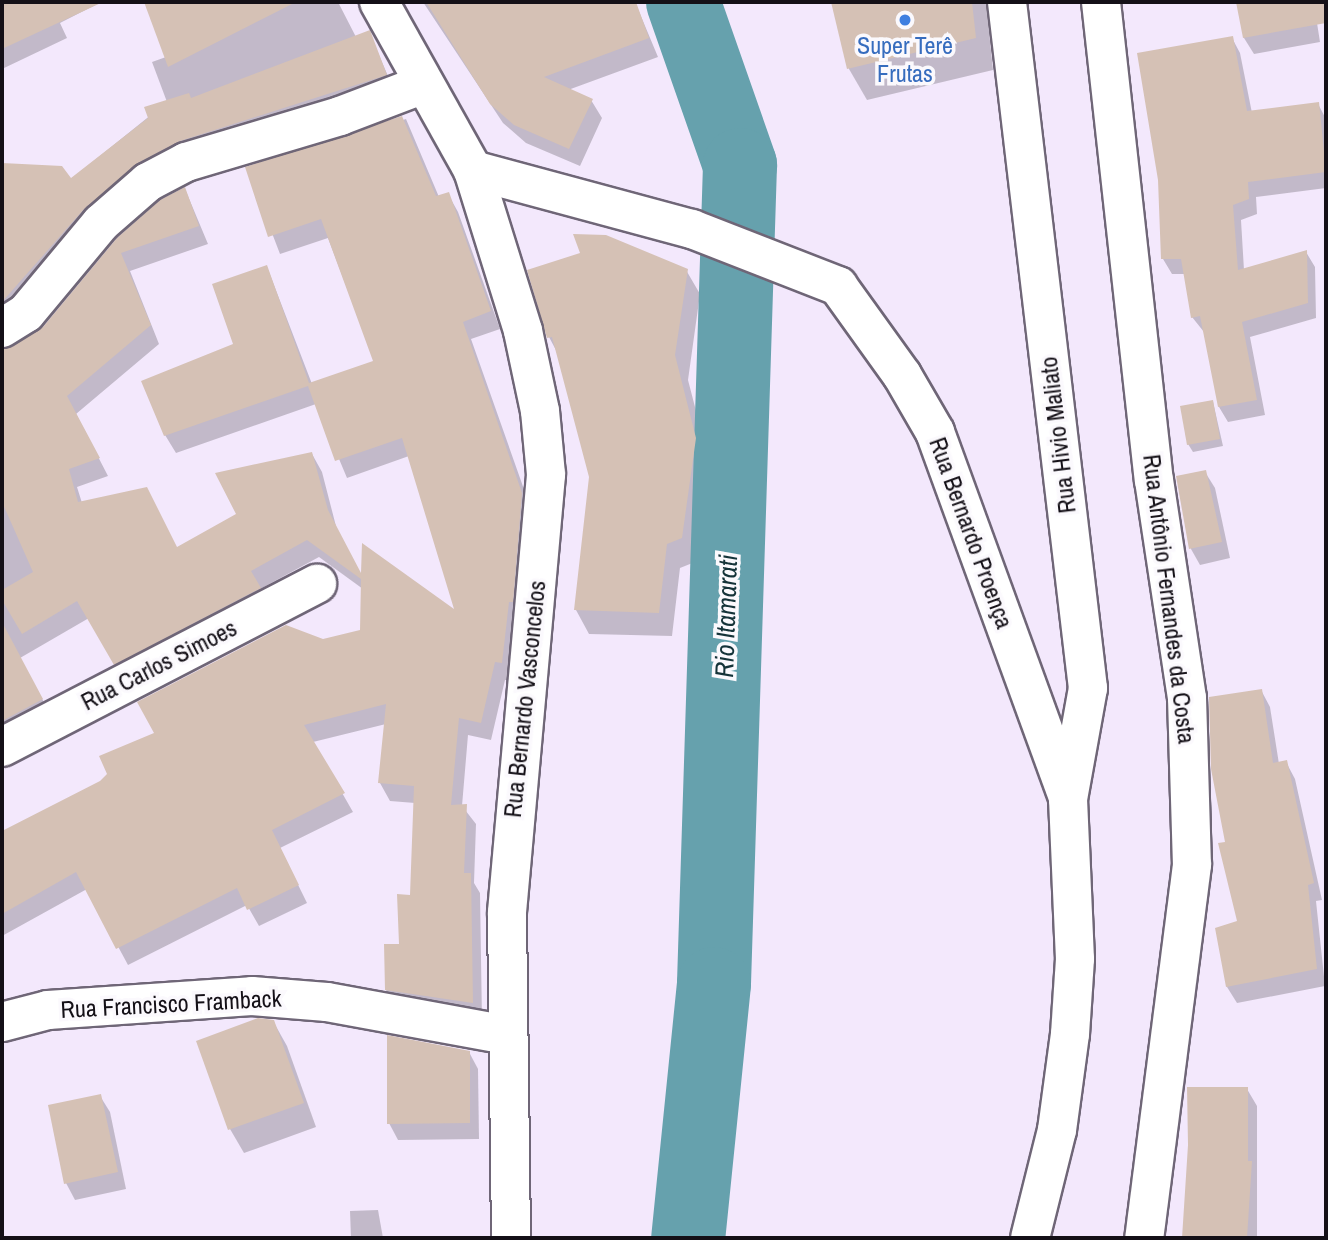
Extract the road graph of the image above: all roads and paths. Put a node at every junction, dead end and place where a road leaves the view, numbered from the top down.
1 (379, 2) edge
2 (1007, 2) edge
3 (1101, 2) edge
4 (424, 84) junction
5 (473, 170) junction
6 (2, 328) edge
7 (317, 584) dead end
8 (2, 747) edge
9 (1069, 799) junction
10 (2, 1022) edge
11 (506, 1035) junction
12 (511, 1238) edge
13 (1030, 1238) edge
14 (1144, 1238) edge

1 - 4 street, Rua Bernardo Vasconcelos
2 - 9 street, Rua Hivio Maliato
3 - 14 street, Rua Antônio Fernandes da Costa
4 - 5 street, Rua Bernardo Vasconcelos
4 - 6 street
5 - 9 street, Rua Bernardo Proença
5 - 11 street, Rua Bernardo Vasconcelos
7 - 8 street, Rua Carlos Simoes
9 - 13 street, Rua Hivio Maliato
10 - 11 street, Rua Francisco Framback
11 - 12 street, Rua Bernardo Vasconcelos

